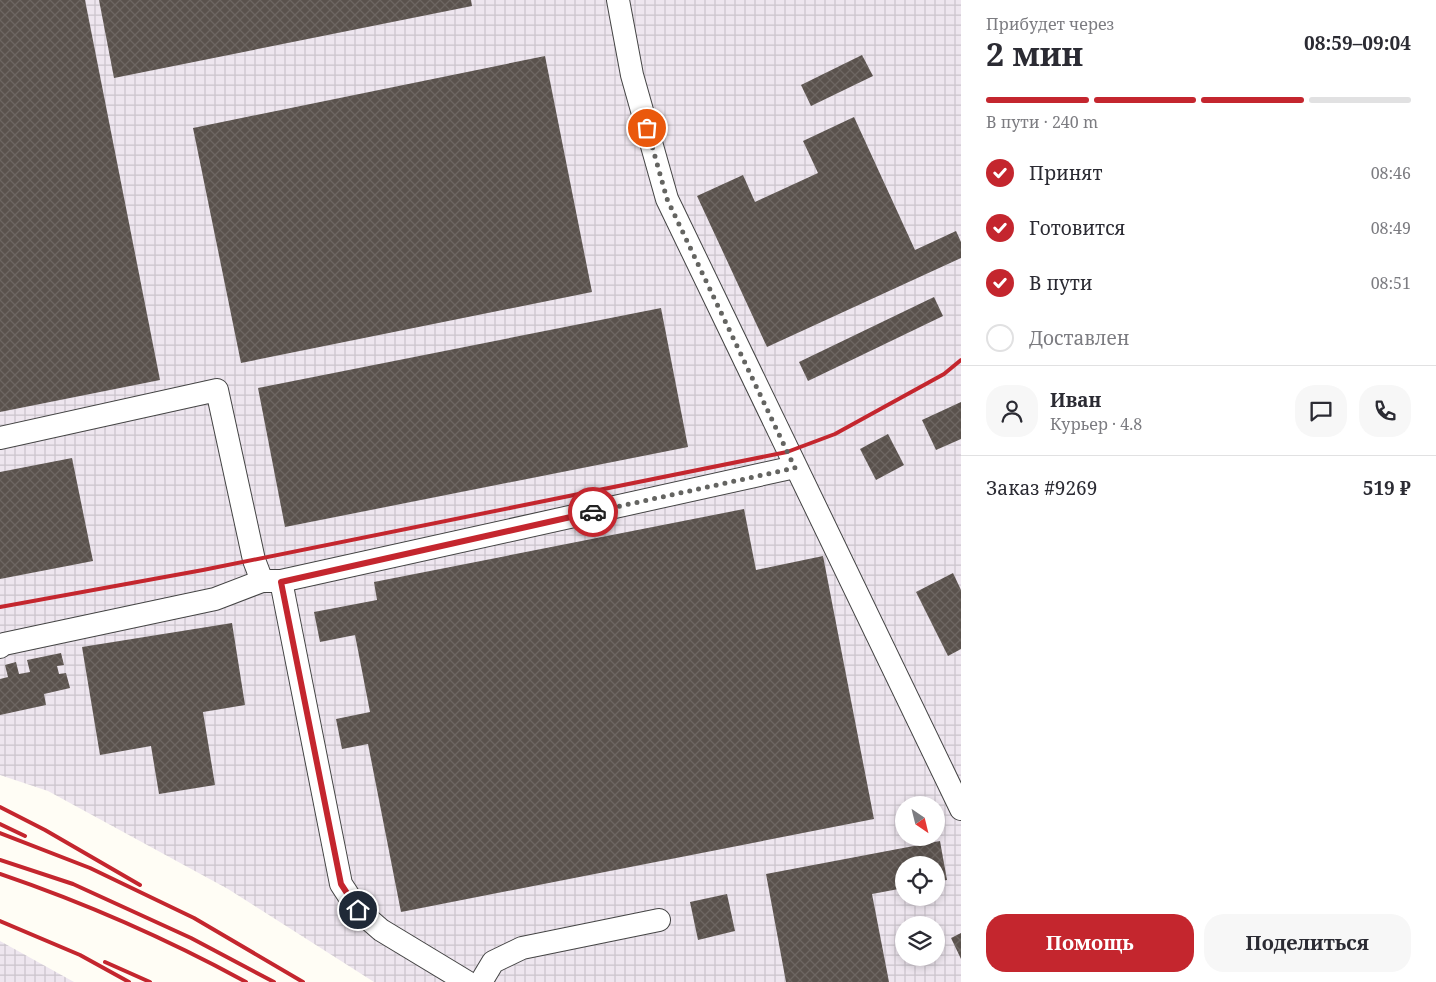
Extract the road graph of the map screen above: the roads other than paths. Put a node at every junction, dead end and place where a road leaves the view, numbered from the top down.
1 (618, 0) edge
2 (0, 438) edge
3 (795, 468) junction
4 (271, 581) junction
5 (0, 647) edge
6 (961, 809) edge
7 (659, 920) dead end
8 (467, 982) edge
9 (481, 982) edge

1 - 3 lane
2 - 4 lane
3 - 4 lane
3 - 6 lane
4 - 5 lane
4 - 8 lane
7 - 9 lane

